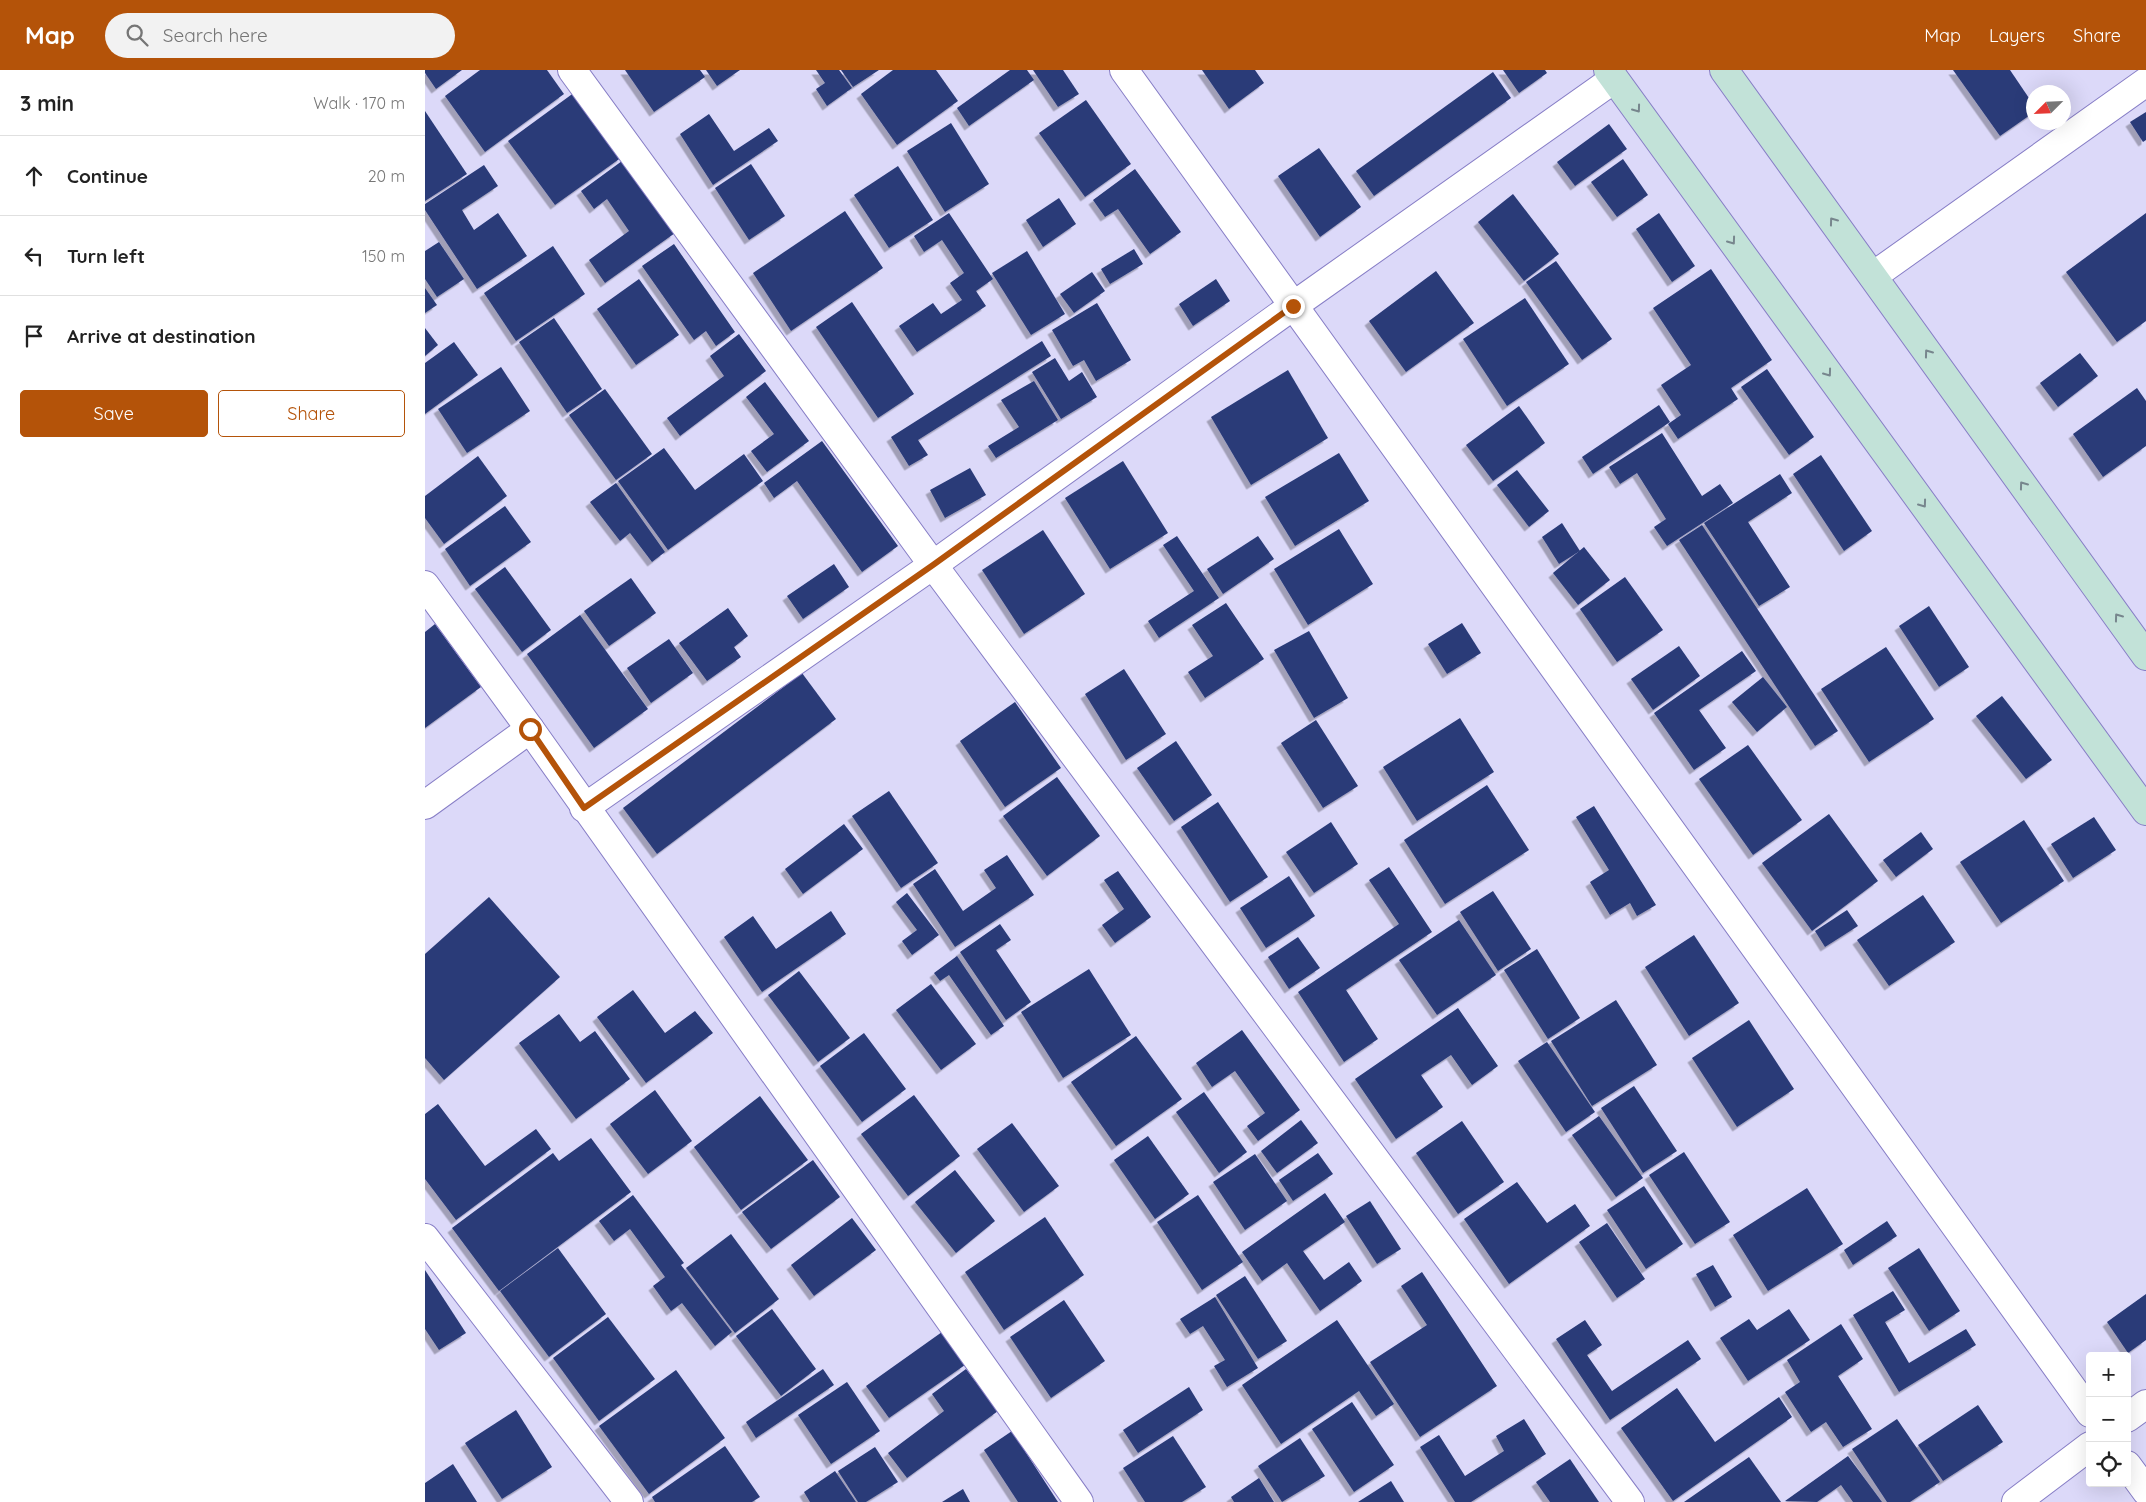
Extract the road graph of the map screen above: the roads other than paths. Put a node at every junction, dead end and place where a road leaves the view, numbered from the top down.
1 (572, 70) edge
2 (1124, 70) edge
3 (1724, 70) edge
4 (1611, 74) edge
5 (2146, 82) edge
6 (1873, 276) junction
7 (1293, 306) junction
8 (933, 565) junction
9 (425, 585) edge
10 (2146, 656) edge
11 (530, 729) junction
12 (425, 805) edge
13 (584, 808) junction
14 (2146, 812) edge
15 (425, 1238) edge
16 (2146, 1404) edge
17 (2086, 1407) edge
18 (2131, 1415) edge
19 (2086, 1449) edge
20 (2131, 1470) edge
21 (2146, 1491) edge
22 (629, 1502) edge
23 (1079, 1502) edge
24 (1630, 1502) edge
25 (2016, 1502) edge

1 - 8 street
2 - 7 street
6 -> 3 main road
4 - 7 street
4 -> 14 main road
5 - 6 street
10 -> 6 main road
7 - 8 street
7 - 17 street
8 - 13 street
8 - 24 street
9 - 11 street
11 - 12 street
11 - 13 street
13 - 23 street
15 - 22 street
16 - 18 street
19 - 25 street
20 - 21 street

